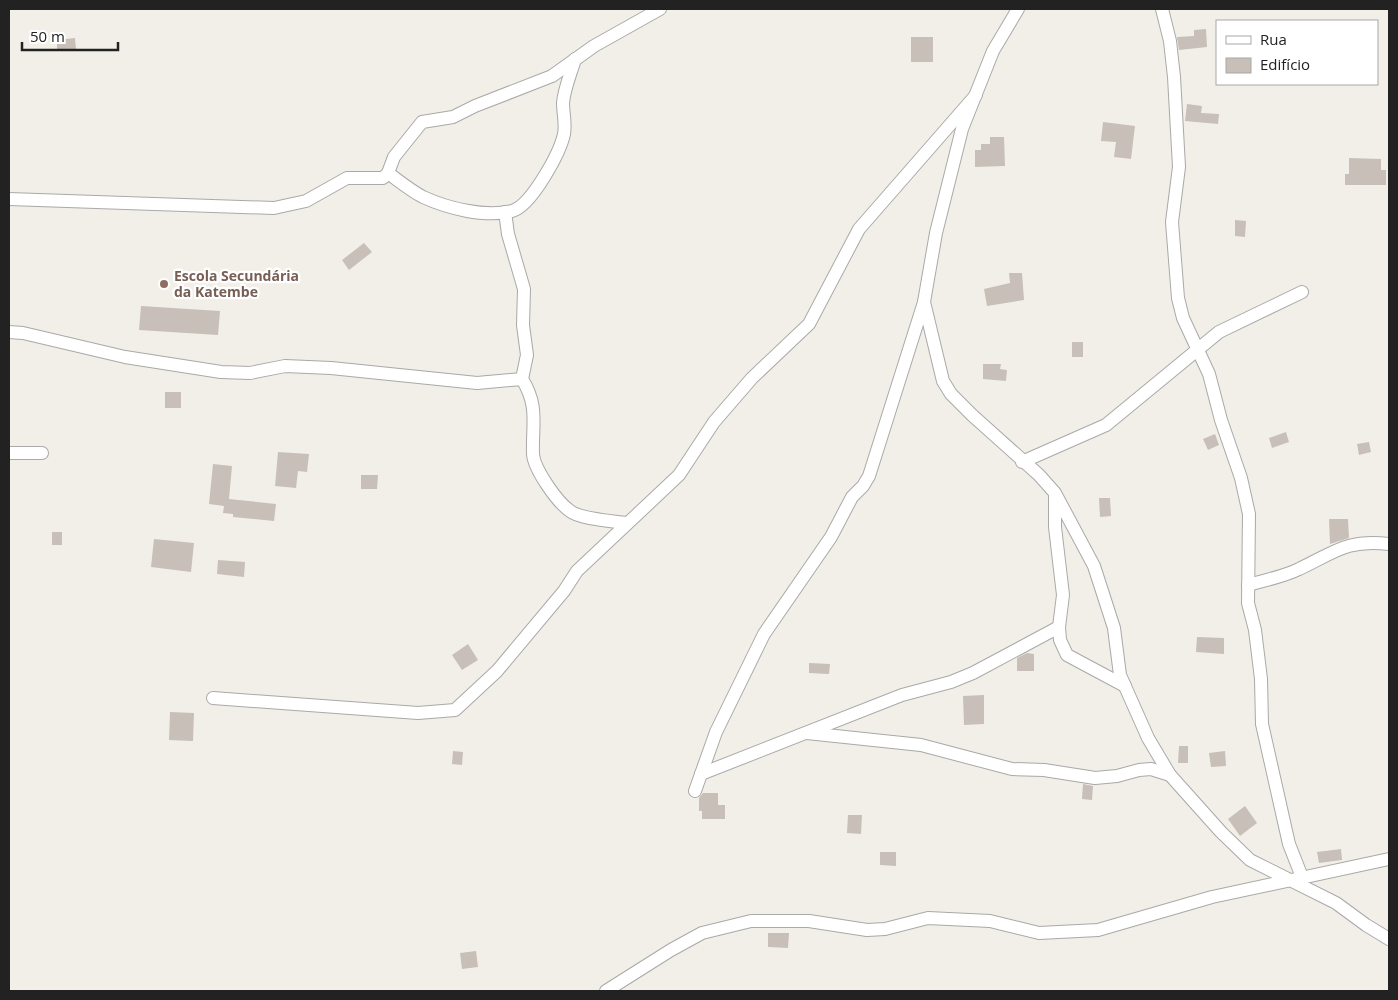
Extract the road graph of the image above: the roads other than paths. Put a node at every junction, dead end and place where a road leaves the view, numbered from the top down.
1 (660, 9) edge
2 (1018, 9) edge
3 (1162, 9) edge
4 (575, 59) junction
5 (976, 95) junction
6 (388, 173) junction
7 (9, 199) edge
8 (505, 212) junction
9 (1302, 292) dead end
10 (924, 302) junction
11 (9, 332) edge
12 (1198, 352) junction
13 (522, 379) junction
14 (9, 453) edge
15 (42, 453) dead end
16 (1022, 462) junction
17 (1055, 493) junction
18 (626, 523) junction
19 (1389, 544) edge
20 (1248, 585) junction
21 (1059, 627) junction
22 (1125, 686) junction
23 (213, 698) dead end
24 (806, 733) junction
25 (701, 774) junction
26 (1170, 775) junction
27 (695, 791) dead end
28 (1389, 859) edge
29 (1302, 877) junction
30 (1287, 880) junction
31 (1389, 939) edge
32 (606, 991) edge

1 - 4 street
2 - 5 street
3 - 12 street
4 - 6 street
4 - 8 street
5 - 10 street
5 - 18 street
6 - 7 street
6 - 8 street
8 - 13 street
9 - 12 street
10 - 16 street
10 - 25 street
11 - 13 street
12 - 16 street
12 - 20 street
13 - 18 street
14 - 15 street
16 - 17 street
17 - 21 street
17 - 22 street
18 - 23 street
19 - 20 street
20 - 29 street
21 - 22 street
21 - 24 street
22 - 26 street
24 - 25 street
24 - 26 street
25 - 27 street
26 - 30 street
28 - 29 street
29 - 30 street
30 - 31 street
30 - 32 street

